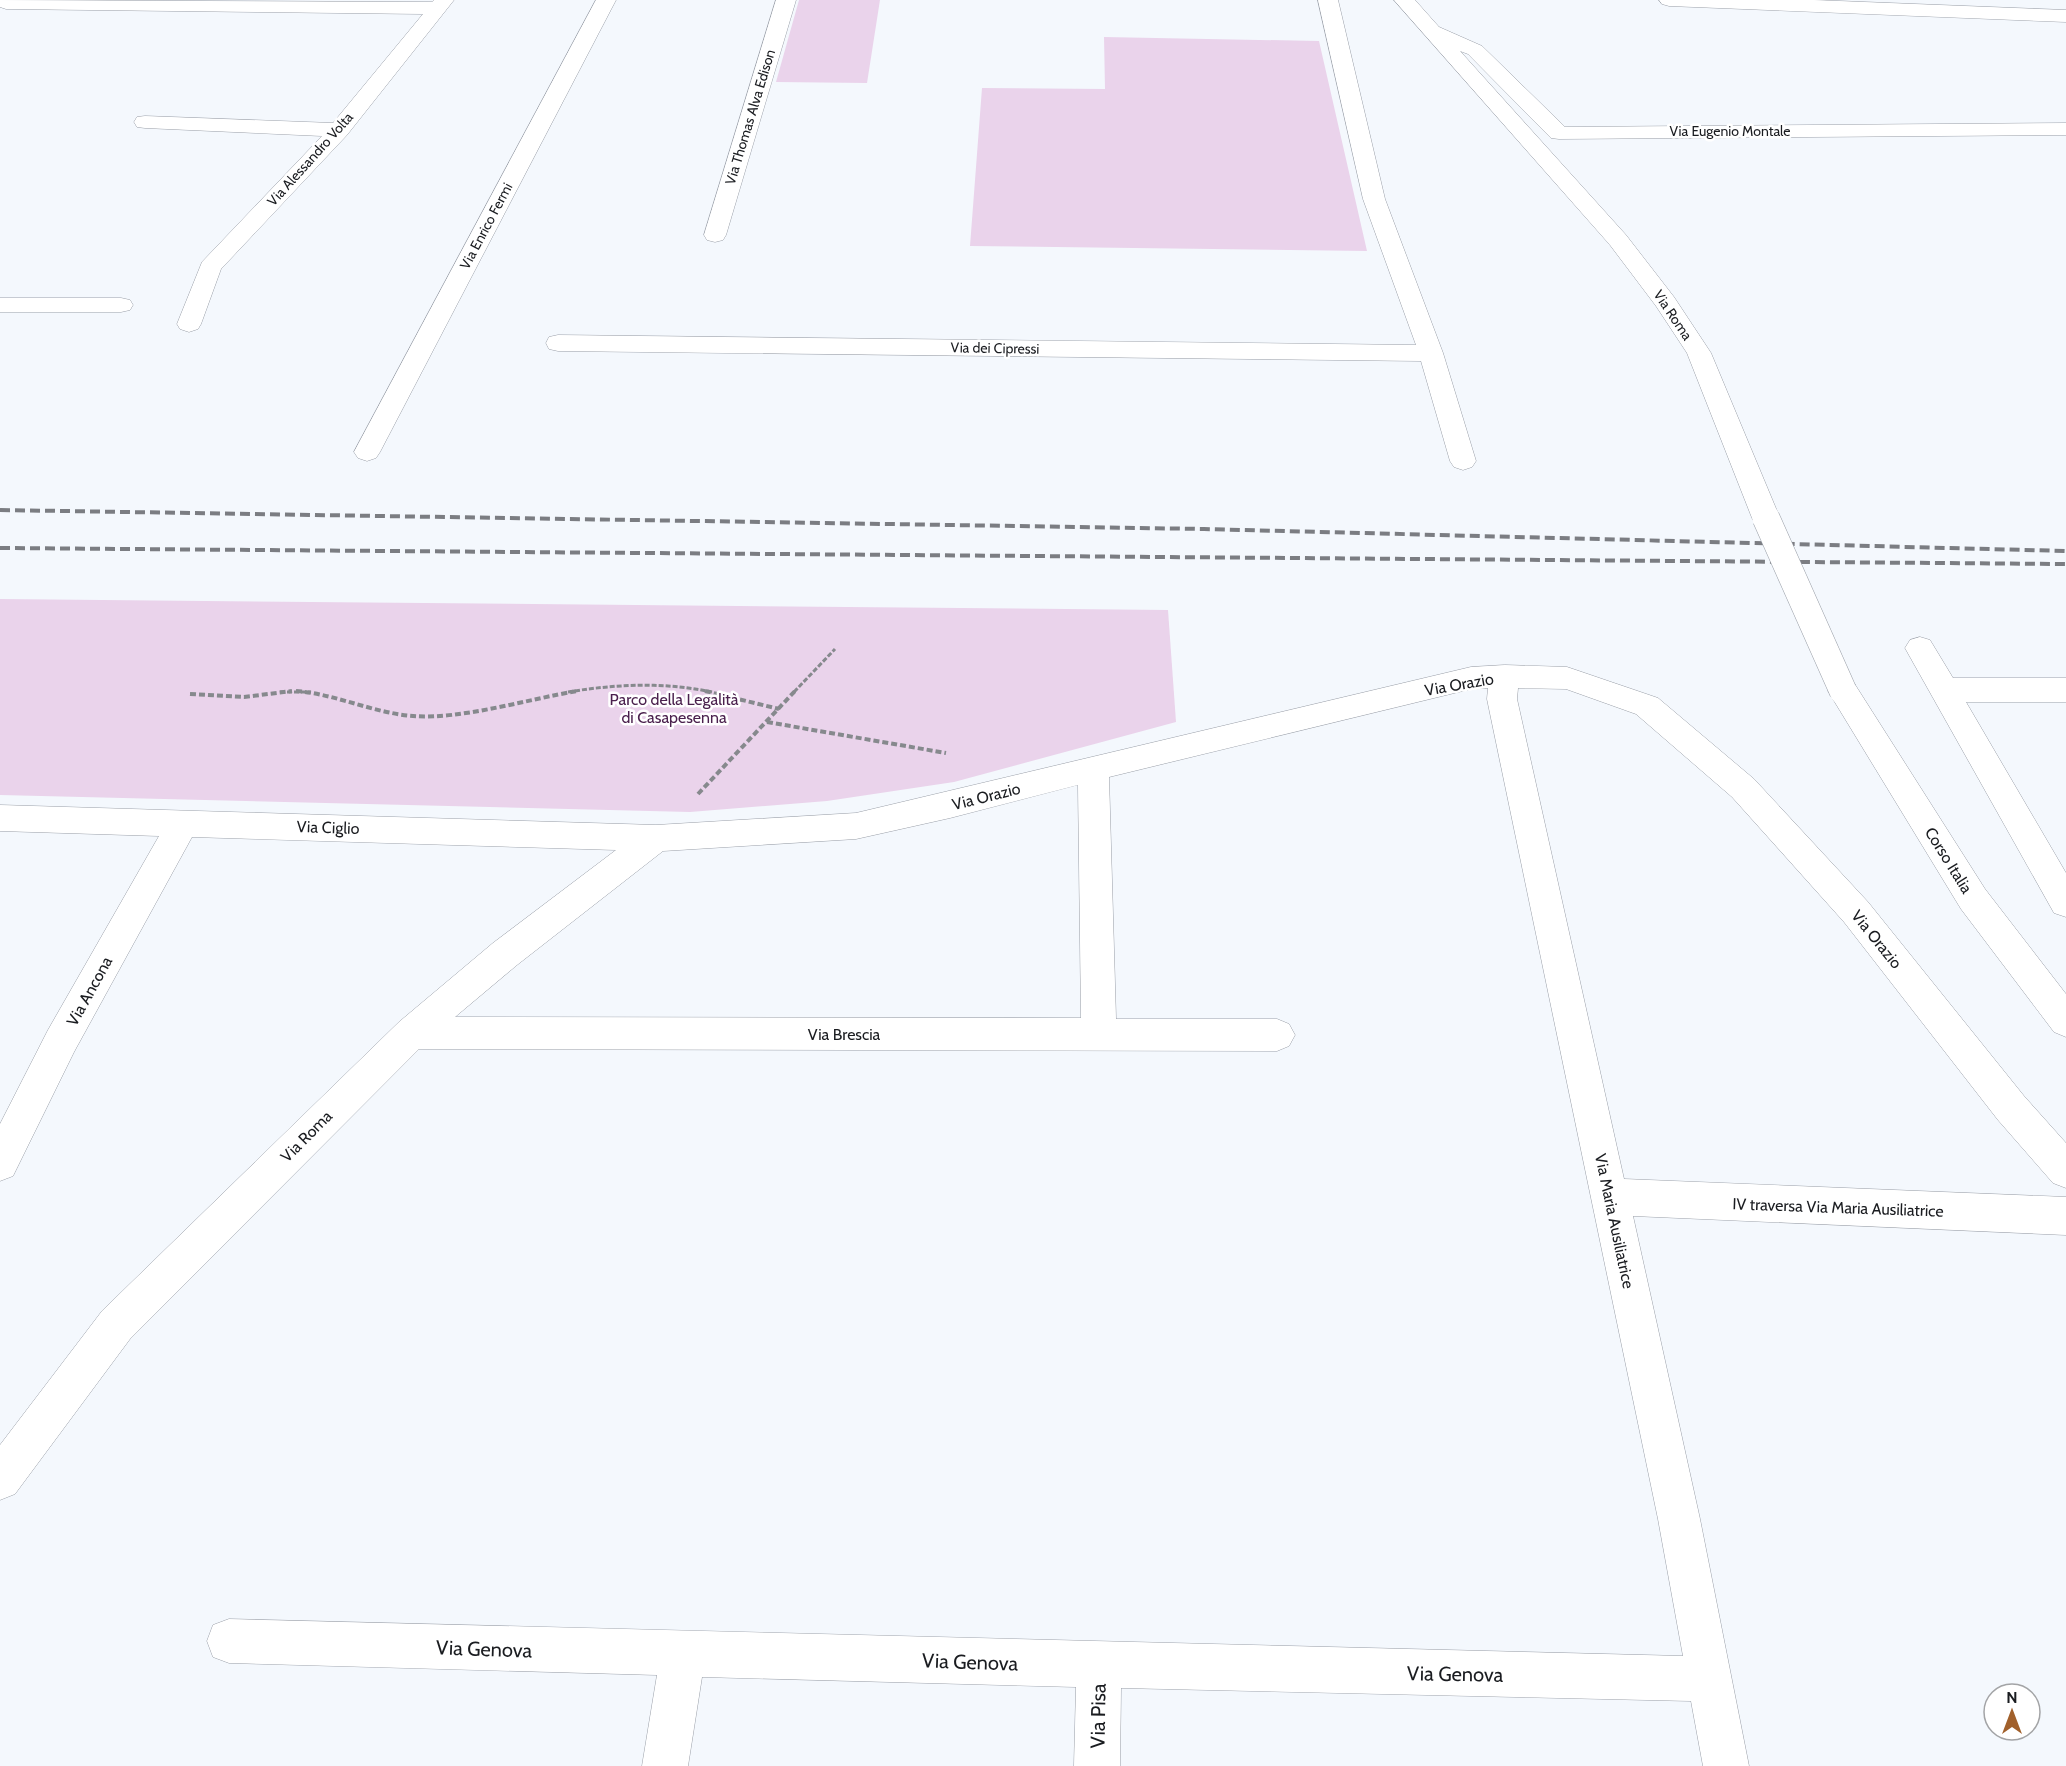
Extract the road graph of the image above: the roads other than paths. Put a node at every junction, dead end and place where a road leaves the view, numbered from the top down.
1 (606, 0) edge
2 (786, 0) edge
3 (1328, 0) edge
4 (1404, 0) edge
5 (1669, 0) edge
6 (2057, 0) edge
7 (1840, 3) edge
8 (5, 4) edge
9 (441, 4) edge
10 (2066, 11) edge
11 (2066, 16) edge
12 (1431, 31) junction
13 (145, 122) dead end
14 (2066, 129) edge
15 (339, 130) junction
16 (715, 235) dead end
17 (0, 305) edge
18 (121, 305) dead end
19 (189, 324) dead end
20 (558, 343) dead end
21 (1431, 353) junction
22 (367, 452) dead end
23 (1463, 461) dead end
24 (1920, 648) dead end
25 (1505, 676) junction
26 (1946, 690) junction
27 (2066, 690) edge
28 (1844, 691) joint
29 (1093, 768) junction
30 (0, 818) edge
31 (183, 823) junction
32 (656, 838) junction
33 (2066, 903) edge
34 (2066, 1021) edge
35 (411, 1033) junction
36 (1099, 1035) junction
37 (1277, 1035) dead end
38 (0, 1163) edge
39 (2066, 1170) edge
40 (1610, 1197) junction
41 (2066, 1216) edge
42 (0, 1479) edge
43 (229, 1641) dead end
44 (683, 1654) junction
45 (1099, 1665) junction
46 (1710, 1679) junction
47 (665, 1766) edge
48 (1097, 1766) edge
49 (1726, 1766) edge

1 - 22 street, Via Enrico Fermi
2 - 16 street, Via Thomas Alva Edison
3 - 21 street
4 - 12 street, Via Roma
5 - 7 street
6 - 10 street
7 - 11 street
8 - 9 street
9 - 15 street, Via Alessandro Volta
12 - 14 street, Via Eugenio Montale
12 - 28 street, Via Roma, bridge
13 - 15 street
15 - 19 street, Via Alessandro Volta
17 - 18 street
20 - 21 street, Via dei Cipressi
21 - 23 street
24 - 26 street
25 - 29 street, Via Orazio
25 - 39 street, Via Orazio
25 - 40 street, Via Maria Ausiliatrice
26 - 27 street
26 - 33 street
28 - 34 street, Corso Italia
29 - 32 street, Via Orazio
29 - 36 street
30 - 31 street, Via Ciglio
31 - 32 street, Via Ciglio
31 - 38 street, Via Ancona
32 - 35 street, Via Roma
35 - 36 street, Via Brescia
35 - 42 street, Via Roma
36 - 37 street, Via Brescia
40 - 41 street, IV traversa Via Maria Ausiliatrice
40 - 46 street, Via Maria Ausiliatrice
43 - 44 street, Via Genova
44 - 45 street, Via Genova
44 - 47 street
45 - 46 street, Via Genova
45 - 48 street, Via Pisa
46 - 49 street, Via Maria Ausiliatrice

